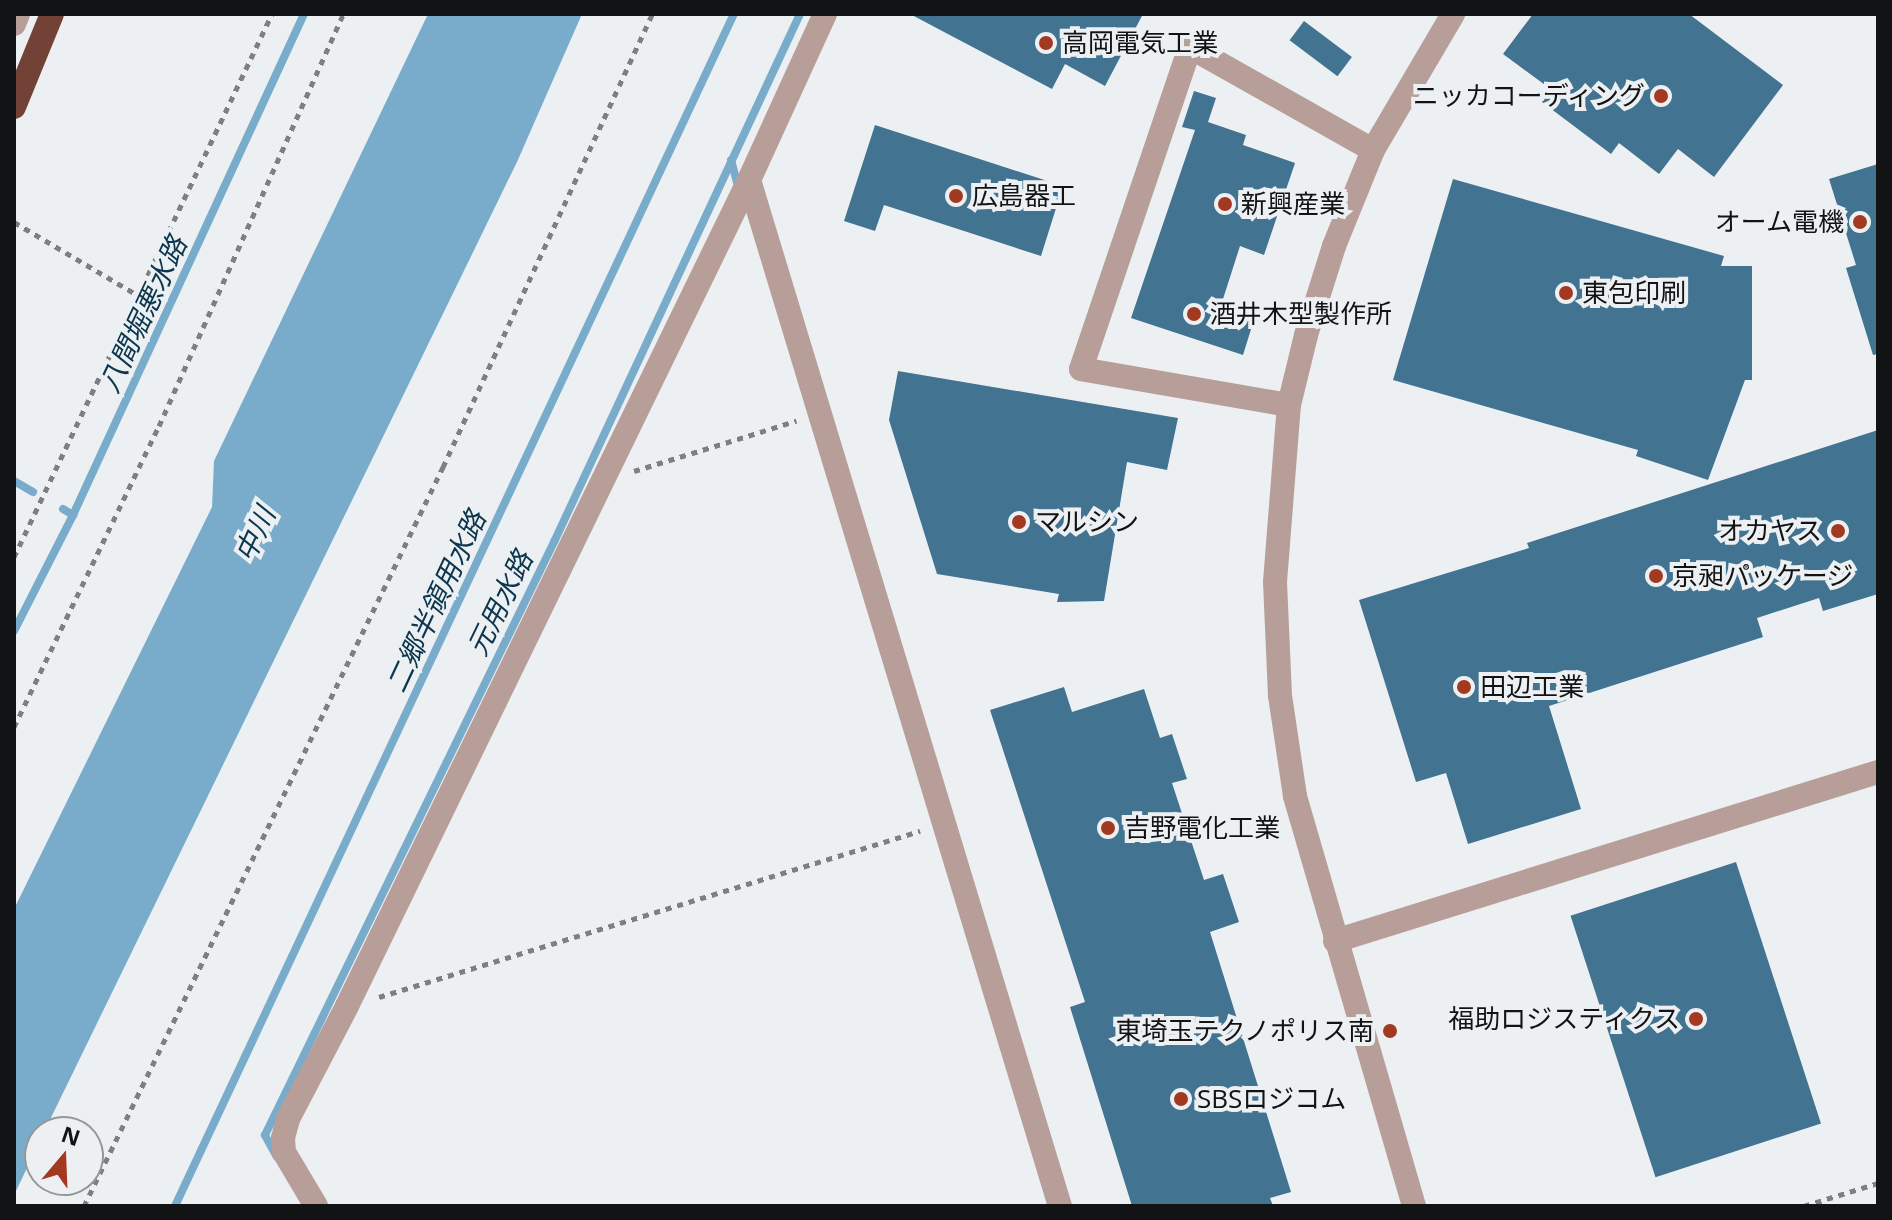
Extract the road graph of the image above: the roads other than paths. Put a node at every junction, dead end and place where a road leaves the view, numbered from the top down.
1 (18, 14) edge
2 (52, 14) edge
3 (825, 14) edge
4 (1453, 14) edge
5 (14, 24) edge
6 (14, 107) edge
7 (1373, 150) junction
8 (749, 180) junction
9 (1289, 405) junction
10 (1878, 772) edge
11 (1335, 941) junction
12 (316, 1206) edge
13 (1060, 1206) edge
14 (1414, 1206) edge

1 - 5 street
2 - 6 highway
3 - 8 street
4 - 7 street
7 - 9 street
7 - 9 street
8 - 12 street
8 - 13 street
9 - 11 street
10 - 11 street
11 - 14 street

